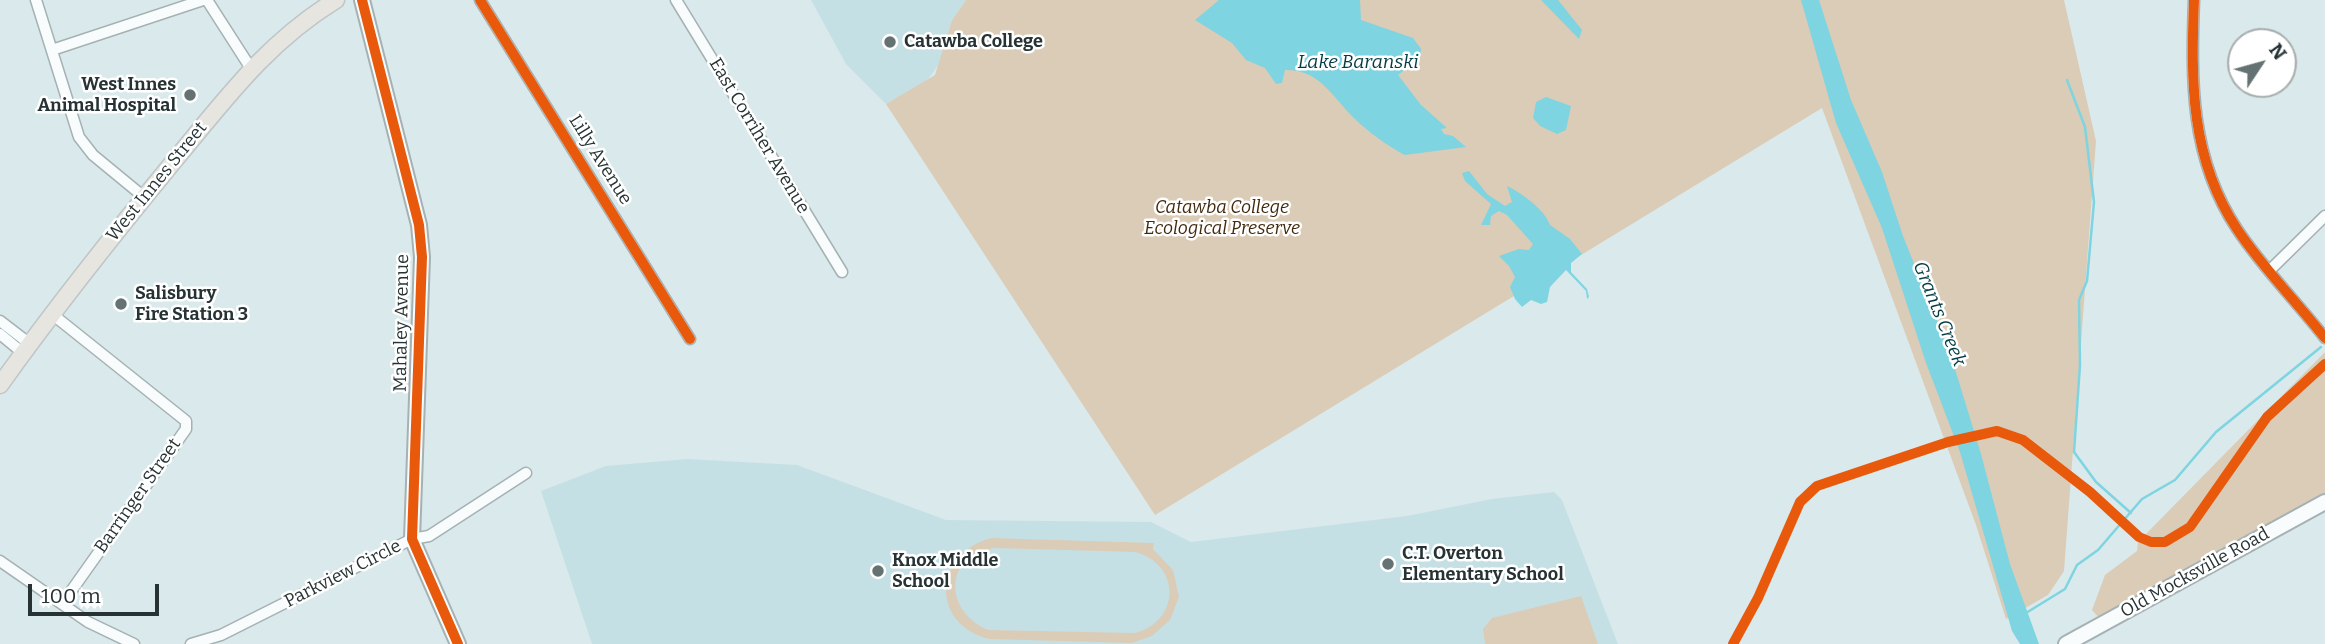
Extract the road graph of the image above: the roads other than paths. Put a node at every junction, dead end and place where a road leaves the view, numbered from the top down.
1 (36, 0) edge
2 (205, 0) edge
3 (336, 0) edge
4 (362, 0) edge
5 (480, 0) edge
6 (676, 0) edge
7 (2194, 0) edge
8 (52, 50) junction
9 (250, 67) junction
10 (144, 197) junction
11 (2325, 216) edge
12 (2270, 270) junction
13 (842, 272) dead end
14 (52, 314) junction
15 (0, 321) edge
16 (0, 334) edge
17 (690, 338) dead end
18 (2325, 338) edge
19 (26, 348) junction
20 (0, 384) edge
21 (526, 473) dead end
22 (2325, 502) edge
23 (412, 539) junction
24 (0, 561) edge
25 (62, 604) junction
26 (223, 640) edge
27 (134, 644) edge
28 (191, 644) edge
29 (458, 644) edge
30 (2066, 644) edge

1 - 8 street
2 - 8 street
2 - 9 street
3 - 9 main road, West Innes Street
4 - 23 street, Mahaley Avenue
5 - 17 street, Lilly Avenue
6 - 13 street, East Corriher Avenue
7 - 12 street
8 - 10 street
9 - 10 main road, West Innes Street
10 - 14 main road, West Innes Street
11 - 12 street
12 - 18 street
14 - 19 main road, West Innes Street
14 - 25 street, Barringer Street
15 - 19 street
16 - 19 street
19 - 20 main road, West Innes Street
21 - 23 street, Parkview Circle
22 - 30 street, Old Mocksville Road
23 - 26 street, Parkview Circle
23 - 29 street, Mahaley Avenue
24 - 25 street
25 - 27 street
26 - 28 street, Parkview Circle

